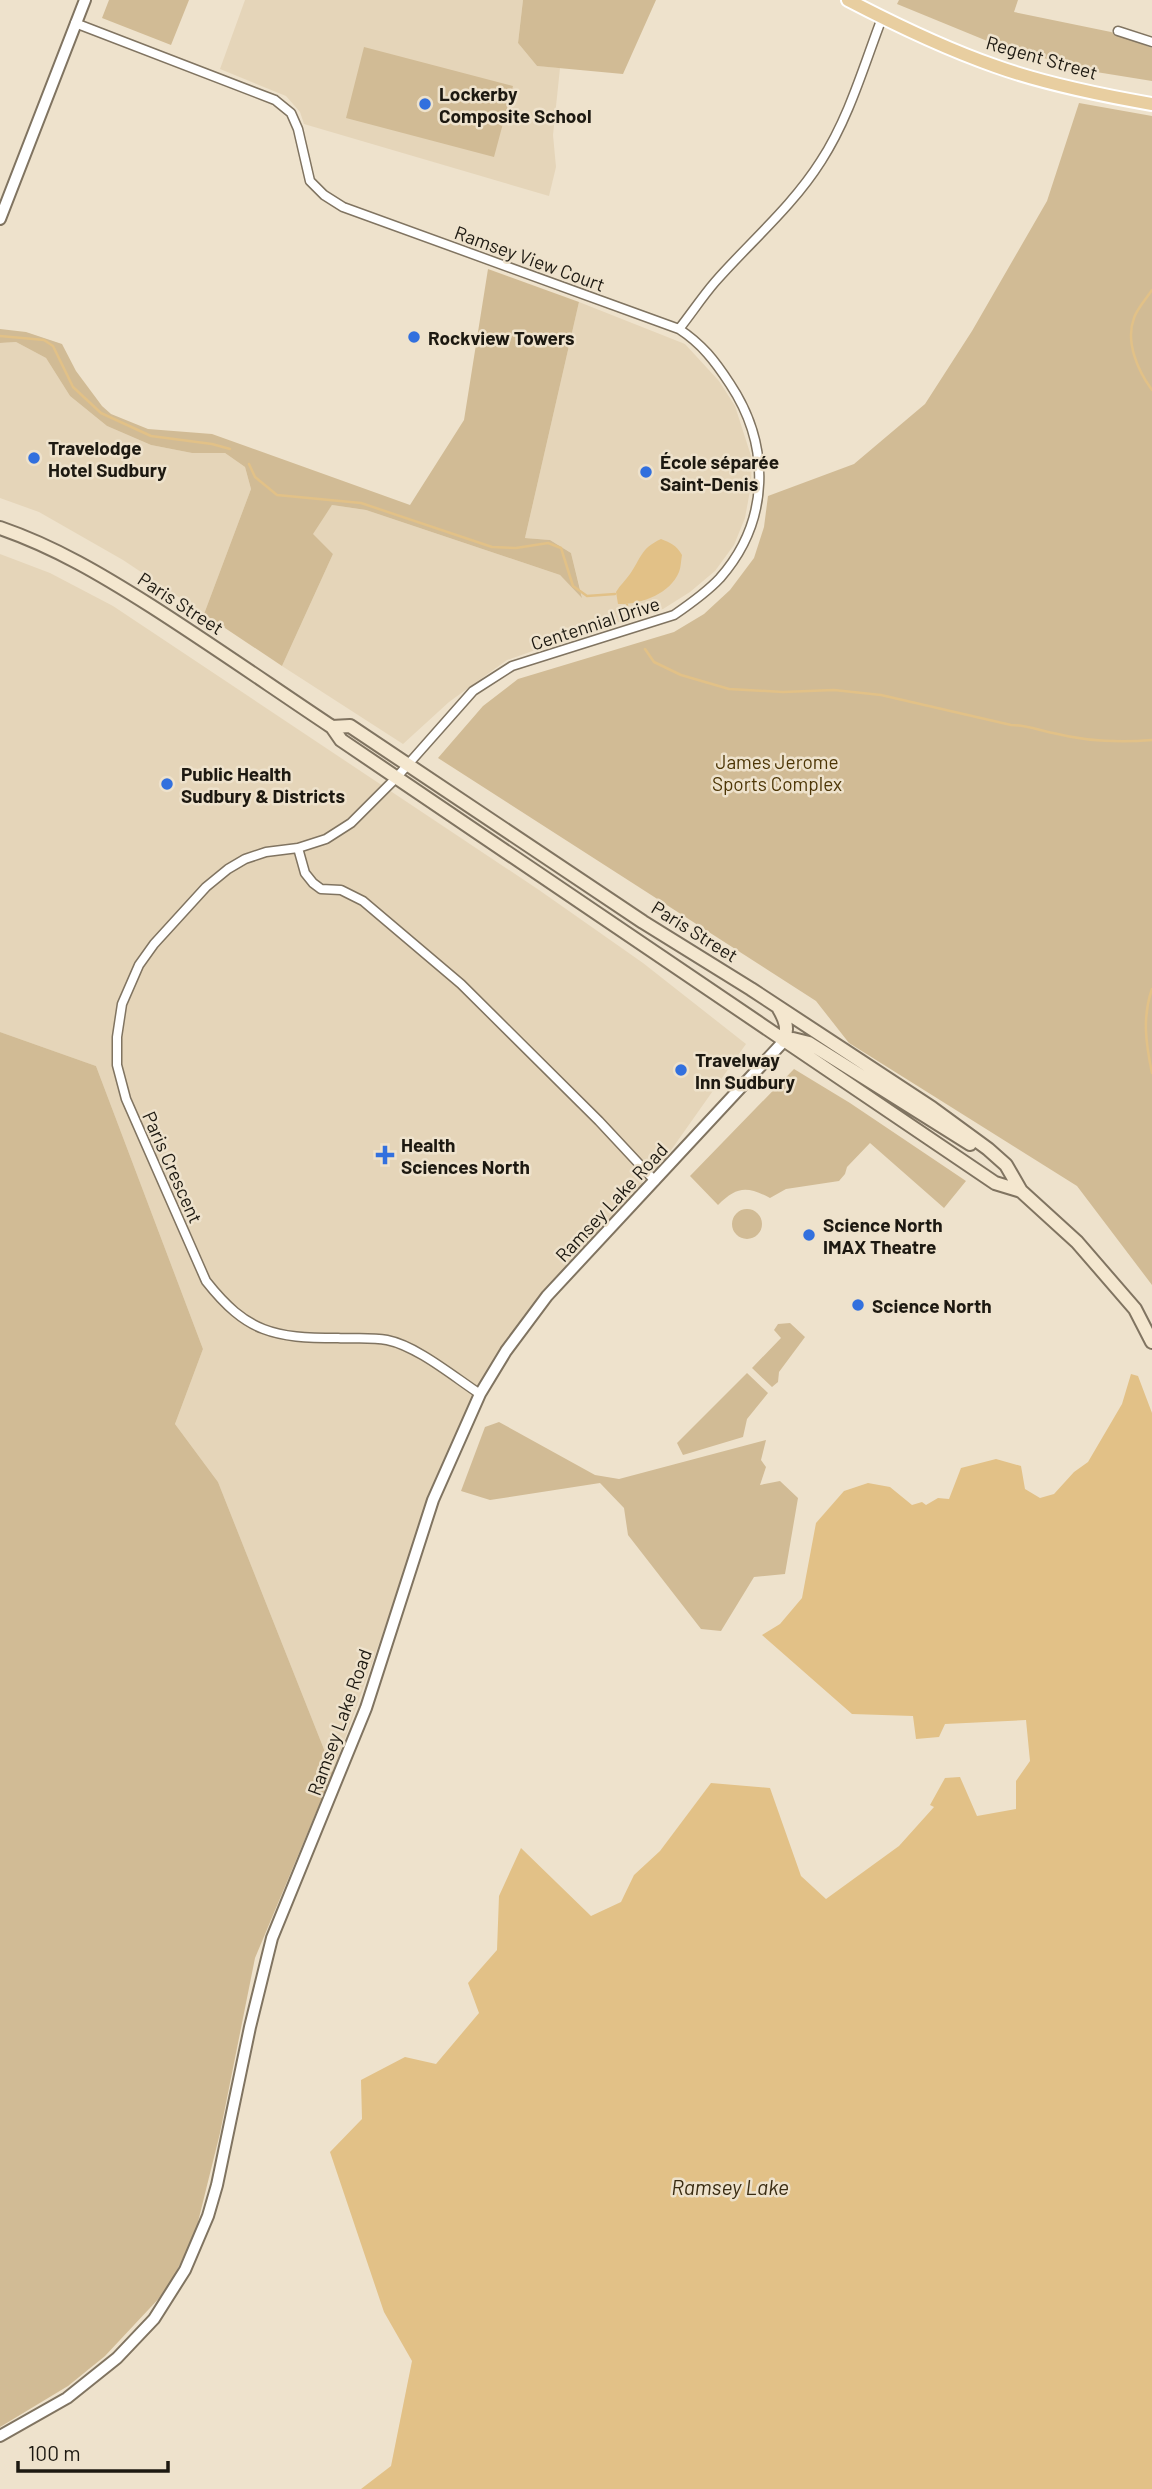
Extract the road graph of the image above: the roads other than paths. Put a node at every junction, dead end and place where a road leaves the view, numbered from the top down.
1 (85, 0) edge
2 (848, 0) edge
3 (882, 18) junction
4 (75, 23) junction
5 (1118, 31) dead end
6 (1152, 42) edge
7 (1152, 104) edge
8 (0, 219) edge
9 (679, 329) junction
10 (0, 528) edge
11 (332, 727) junction
12 (408, 765) junction
13 (396, 778) junction
14 (298, 848) junction
15 (777, 1006) junction
16 (784, 1041) junction
17 (1006, 1165) junction
18 (655, 1181) junction
19 (1021, 1191) junction
20 (1152, 1342) edge
21 (480, 1394) junction
22 (0, 2436) edge

1 - 4 street
2 - 3 main road, Regent Street
3 - 7 main road, Regent Street
3 - 9 street
4 - 8 street
4 - 9 street, Ramsey View Court
5 - 6 street
9 - 12 street, Centennial Drive
10 - 11 main road, Paris Street
11 - 12 main road, Paris Street
11 - 13 main road, Paris Street
12 - 13 street, Centennial Drive
12 - 15 main road, Paris Street
13 - 14 street, Paris Crescent
13 - 16 main road, Paris Street
14 - 18 street
14 - 21 street, Paris Crescent
15 - 16 main road
15 - 17 main road, Paris Street
16 - 17 main road
16 - 18 street, Ramsey Lake Road
16 - 19 main road, Paris Street
17 - 19 main road, Paris Street
18 - 21 street, Ramsey Lake Road
19 - 20 main road, Paris Street
21 - 22 street, Ramsey Lake Road

